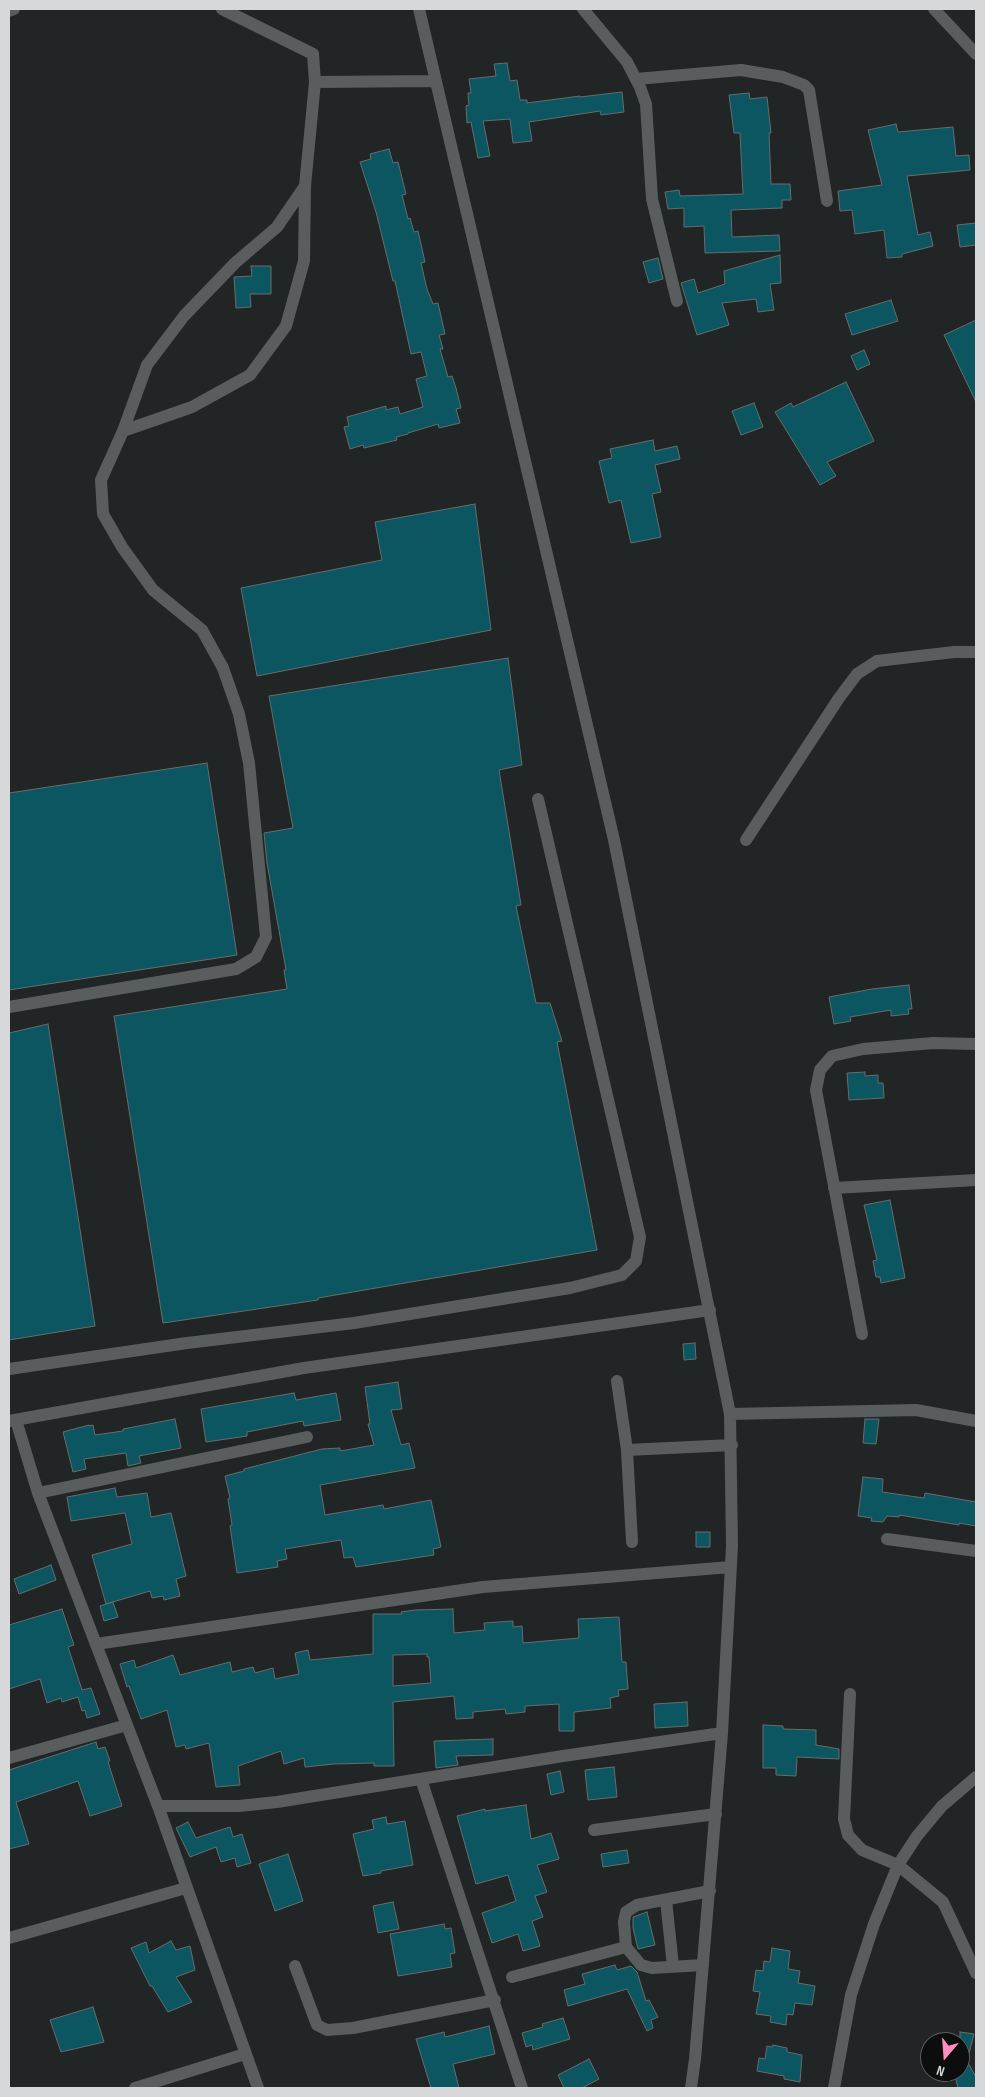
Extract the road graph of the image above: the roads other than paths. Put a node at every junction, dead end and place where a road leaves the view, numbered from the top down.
1 (14, 9) edge
2 (222, 9) edge
3 (418, 9) edge
4 (583, 9) edge
5 (934, 9) edge
6 (9, 11) edge
7 (976, 54) edge
8 (636, 79) junction
9 (315, 82) junction
10 (436, 82) junction
11 (305, 186) junction
12 (827, 200) dead end
13 (677, 300) dead end
14 (123, 431) junction
15 (976, 652) edge
16 (538, 798) dead end
17 (746, 840) dead end
18 (9, 1007) edge
19 (976, 1044) edge
20 (976, 1180) edge
21 (834, 1188) junction
22 (710, 1310) junction
23 (862, 1334) dead end
24 (9, 1368) edge
25 (618, 1381) dead end
26 (730, 1414) junction
27 (12, 1421) edge
28 (976, 1421) edge
29 (307, 1437) dead end
30 (732, 1445) junction
31 (627, 1450) junction
32 (38, 1493) junction
33 (887, 1539) dead end
34 (632, 1542) dead end
35 (976, 1551) edge
36 (731, 1566) junction
37 (96, 1644) junction
38 (850, 1694) dead end
39 (127, 1725) junction
40 (722, 1733) junction
41 (9, 1758) edge
42 (976, 1777) edge
43 (421, 1779) junction
44 (158, 1806) junction
45 (716, 1814) junction
46 (594, 1830) dead end
47 (898, 1865) junction
48 (186, 1888) junction
49 (710, 1891) junction
50 (666, 1900) junction
51 (9, 1938) edge
52 (626, 1947) junction
53 (704, 1964) junction
54 (295, 1966) dead end
55 (673, 1966) junction
56 (976, 1974) edge
57 (512, 1977) dead end
58 (495, 2000) junction
59 (245, 2054) junction
60 (135, 2088) edge
61 (258, 2088) edge
62 (522, 2088) edge
63 (691, 2088) edge
64 (834, 2088) edge

1 - 6 street
2 - 9 street
3 - 10 street
4 - 8 street
5 - 7 street
8 - 12 street
8 - 13 street
9 - 10 street
9 - 11 street
10 - 22 street
11 - 14 street
11 - 14 street
14 - 18 street
15 - 17 street
16 - 24 street
19 - 21 street
20 - 21 street
21 - 23 street
22 - 26 street
22 - 27 street
25 - 31 street
26 - 28 street
26 - 30 street
27 - 32 street
29 - 32 street
30 - 31 street
30 - 36 street
31 - 34 street
32 - 37 street
33 - 35 street
36 - 37 street
36 - 40 street
37 - 39 street
38 - 47 street
39 - 41 street
39 - 44 street
40 - 43 street
40 - 45 street
42 - 47 street
43 - 44 street
43 - 58 street
44 - 48 street
45 - 46 street
45 - 49 street
47 - 56 street
47 - 64 street
48 - 51 street
48 - 59 street
49 - 50 street
49 - 53 street
50 - 52 street
50 - 55 street
52 - 55 street
52 - 57 street
53 - 55 street
53 - 63 street
54 - 58 street
58 - 62 street
59 - 60 street
59 - 61 street

